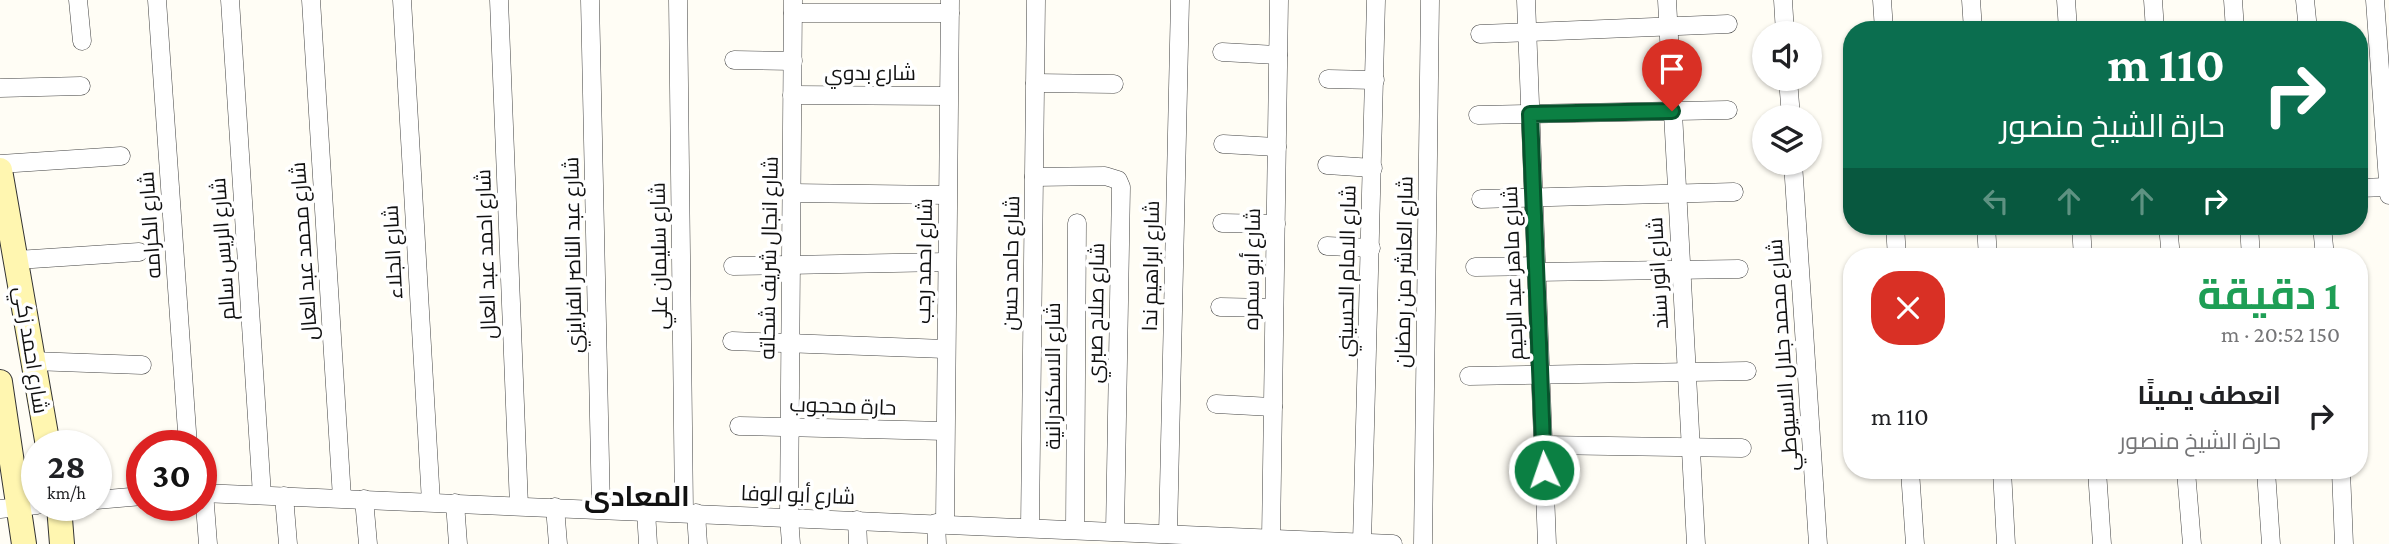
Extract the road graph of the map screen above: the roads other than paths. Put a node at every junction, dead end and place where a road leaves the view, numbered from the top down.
1 (78, 0) edge
2 (157, 0) edge
3 (230, 0) edge
4 (311, 0) edge
5 (402, 0) edge
6 (499, 0) edge
7 (590, 0) edge
8 (678, 0) edge
9 (1036, 0) edge
10 (1180, 0) edge
11 (1279, 0) edge
12 (1376, 0) edge
13 (1430, 0) edge
14 (1526, 0) edge
15 (1667, 0) edge
16 (1783, 0) edge
17 (1882, 0) edge
18 (1971, 0) edge
19 (2066, 0) edge
20 (2152, 0) edge
21 (2232, 0) edge
22 (2305, 0) edge
23 (2375, 0) edge
24 (793, 6) edge
25 (950, 6) edge
26 (1784, 21) edge
27 (1883, 21) edge
28 (1972, 21) edge
29 (2067, 21) edge
30 (2154, 21) edge
31 (2234, 21) edge
32 (2307, 21) edge
33 (1728, 24) dead end
34 (1668, 27) junction
35 (1527, 32) junction
36 (1480, 34) dead end
37 (82, 41) dead end
38 (1223, 52) dead end
39 (1278, 55) junction
40 (734, 60) dead end
41 (793, 61) junction
42 (1328, 79) dead end
43 (1375, 80) junction
44 (1035, 82) junction
45 (1114, 84) dead end
46 (80, 86) dead end
47 (0, 88) edge
48 (792, 95) junction
49 (948, 96) junction
50 (1728, 110) dead end
51 (1672, 111) junction
52 (1530, 114) junction
53 (1478, 115) dead end
54 (1223, 144) dead end
55 (1277, 147) junction
56 (121, 156) dead end
57 (1327, 165) dead end
58 (1373, 168) junction
59 (0, 174) edge
60 (1794, 175) edge
61 (1034, 177) junction
62 (2388, 187) edge
63 (2368, 188) edge
64 (1734, 192) dead end
65 (792, 193) junction
66 (1676, 194) junction
67 (947, 195) junction
68 (2389, 195) edge
69 (1533, 198) junction
70 (1481, 199) dead end
71 (1077, 223) dead end
72 (1222, 223) dead end
73 (1276, 224) junction
74 (1327, 246) dead end
75 (1371, 248) junction
76 (139, 252) dead end
77 (17, 260) junction
78 (946, 262) junction
79 (791, 265) junction
80 (733, 266) dead end
81 (1475, 267) dead end
82 (1535, 269) junction
83 (1739, 269) dead end
84 (1681, 270) junction
85 (1220, 307) dead end
86 (1274, 309) junction
87 (732, 341) dead end
88 (790, 344) junction
89 (945, 349) junction
90 (32, 361) junction
91 (142, 365) dead end
92 (1747, 371) dead end
93 (1686, 372) junction
94 (1540, 374) junction
95 (1469, 376) dead end
96 (0, 382) edge
97 (1216, 404) dead end
98 (1273, 407) junction
99 (739, 426) dead end
100 (790, 427) junction
101 (45, 430) edge
102 (187, 430) edge
103 (945, 431) junction
104 (1543, 445) junction
105 (1690, 447) junction
106 (1742, 448) dead end
107 (1910, 479) edge
108 (2002, 479) edge
109 (2098, 479) edge
110 (2187, 479) edge
111 (2266, 479) edge
112 (2341, 479) edge
113 (217, 493) edge
114 (262, 495) junction
115 (284, 496) junction
116 (342, 498) junction
117 (364, 499) junction
118 (431, 502) junction
119 (455, 503) junction
120 (519, 506) junction
121 (555, 507) junction
122 (18, 508) edge
123 (601, 509) junction
124 (646, 511) junction
125 (690, 513) junction
126 (789, 517) junction
127 (857, 520) junction
128 (60, 521) edge
129 (206, 521) edge
130 (940, 523) junction
131 (1076, 529) junction
132 (1026, 533) edge
133 (1168, 534) junction
134 (1108, 535) edge
135 (1271, 538) junction
136 (1205, 540) edge
137 (1301, 542) edge
138 (1362, 543) edge
139 (24, 544) edge
140 (62, 544) edge
141 (208, 544) edge
142 (288, 544) edge
143 (368, 544) edge
144 (458, 544) edge
145 (558, 544) edge
146 (648, 544) edge
147 (698, 544) edge
148 (791, 544) edge
149 (859, 544) edge
150 (937, 544) edge
151 (1393, 544) edge
152 (1423, 544) edge
153 (1547, 544) edge
154 (1696, 544) edge
155 (1818, 544) edge
156 (1914, 544) edge
157 (2006, 544) edge
158 (2102, 544) edge
159 (2192, 544) edge
160 (2270, 544) edge
161 (2344, 544) edge

1 - 37 street
2 - 102 street, شارع الكرامه
3 - 114 street, شارع الريس سالم
4 - 116 street, شارع محمد عبد العال
5 - 118 street, شارع الجلاء
6 - 120 street, شارع احمد عبد العال
7 - 123 street, شارع عبد الناصر الفرايزي
8 - 125 street, شارع سليمان علي
9 - 44 street, شارع حامد حسن
10 - 133 street, شارع ابراهيم ندا
11 - 39 street, شارع أبو سمره
12 - 43 street, شارع الامام الحسيني
13 - 152 street, شارع العاشر من رمضان
14 - 35 street, شارع ماهر عبد الرحيم
15 - 34 street, شارع انور سند
16 - 26 street
17 - 27 street
18 - 28 street
19 - 29 street
20 - 30 street
21 - 31 street
22 - 32 street
23 - 62 street
24 - 25 street
24 - 41 street, شارع انجال شريف شحاته
25 - 49 street, شارع احمد رجب
33 - 34 street
34 - 35 street
34 - 51 street, شارع انور سند
35 - 36 street
35 - 52 street, شارع ماهر عبد الرحيم
38 - 39 street
39 - 55 street, شارع أبو سمره
40 - 41 street
41 - 48 street, شارع انجال شريف شحاته
42 - 43 street
43 - 58 street, شارع الامام الحسيني
44 - 45 street
44 - 61 street, شارع حامد حسن
46 - 47 street
48 - 49 street, شارع بدوي
48 - 65 street, شارع انجال شريف شحاته
49 - 67 street, شارع احمد رجب
50 - 51 street
51 - 52 street
51 - 66 street, شارع انور سند
52 - 53 street
52 - 69 street, شارع ماهر عبد الرحيم
54 - 55 street
55 - 73 street, شارع أبو سمره
56 - 59 street
57 - 58 street
58 - 75 street, شارع الامام الحسيني
59 - 77 street, شارع احمد زكي
60 - 155 street, شارع محمد جلال الاسيوطي
61 - 132 street, شارع حامد حسن
61 - 134 street, شارع صلاح صبري
62 - 63 street
62 - 68 street
64 - 66 street
65 - 67 street
65 - 79 street, شارع انجال شريف شحاته
66 - 69 street
66 - 84 street, شارع انور سند
67 - 78 street, شارع احمد رجب
69 - 70 street
69 - 82 street, شارع ماهر عبد الرحيم
71 - 131 street, شارع الاسكندرانية
72 - 73 street
73 - 86 street, شارع أبو سمره
74 - 75 street
75 - 138 street, شارع الامام الحسيني
76 - 77 street
77 - 90 street, شارع احمد زكي
78 - 79 street
78 - 89 street, شارع احمد رجب
79 - 80 street
79 - 88 street, شارع انجال شريف شحاته
81 - 82 street
82 - 84 street
82 - 94 street, شارع ماهر عبد الرحيم
83 - 84 street
84 - 93 street, شارع انور سند
85 - 86 street
86 - 98 street, شارع أبو سمره
87 - 88 street
88 - 89 street
88 - 100 street, شارع انجال شريف شحاته
89 - 103 street, شارع احمد رجب
90 - 91 street
90 - 101 street, شارع احمد زكي
92 - 93 street
93 - 94 street
93 - 105 street, شارع انور سند
94 - 95 street
94 - 104 street, شارع ماهر عبد الرحيم
96 - 122 street, شارع احمد زكي
97 - 98 street
98 - 135 street, شارع أبو سمره
99 - 100 street, حارة محجوب
100 - 103 street, حارة محجوب
100 - 126 street, شارع انجال شريف شحاته
103 - 130 street, شارع احمد رجب
104 - 105 street
104 - 153 street, شارع ماهر عبد الرحيم
105 - 106 street
105 - 154 street, شارع انور سند
107 - 156 street
108 - 157 street
109 - 158 street
110 - 159 street
111 - 160 street
112 - 161 street
113 - 114 street, شارع أبو الوفا
114 - 115 street, شارع أبو الوفا
115 - 116 street, شارع أبو الوفا
115 - 142 street
116 - 117 street, شارع أبو الوفا
117 - 118 street, شارع أبو الوفا
117 - 143 street
118 - 119 street, شارع أبو الوفا
119 - 120 street, شارع أبو الوفا
119 - 144 street
120 - 121 street, شارع أبو الوفا
121 - 123 street, شارع أبو الوفا
121 - 145 street
122 - 139 street, شارع احمد زكي
123 - 124 street, شارع أبو الوفا
124 - 125 street, شارع أبو الوفا
124 - 146 street
125 - 126 street, شارع أبو الوفا
125 - 147 street, شارع سليمان علي
126 - 127 street, شارع أبو الوفا
126 - 148 street, شارع انجال شريف شحاته
127 - 130 street, شارع أبو الوفا
127 - 149 street
128 - 140 street
129 - 141 street
130 - 132 street, شارع أبو الوفا
130 - 150 street, شارع احمد رجب
131 - 132 street, شارع أبو الوفا
131 - 134 street, شارع أبو الوفا
133 - 134 street, شارع أبو الوفا
133 - 136 street, شارع أبو الوفا
135 - 136 street, شارع أبو الوفا
135 - 137 street, شارع أبو الوفا
137 - 138 street, شارع أبو الوفا
138 - 151 street, شارع أبو الوفا

